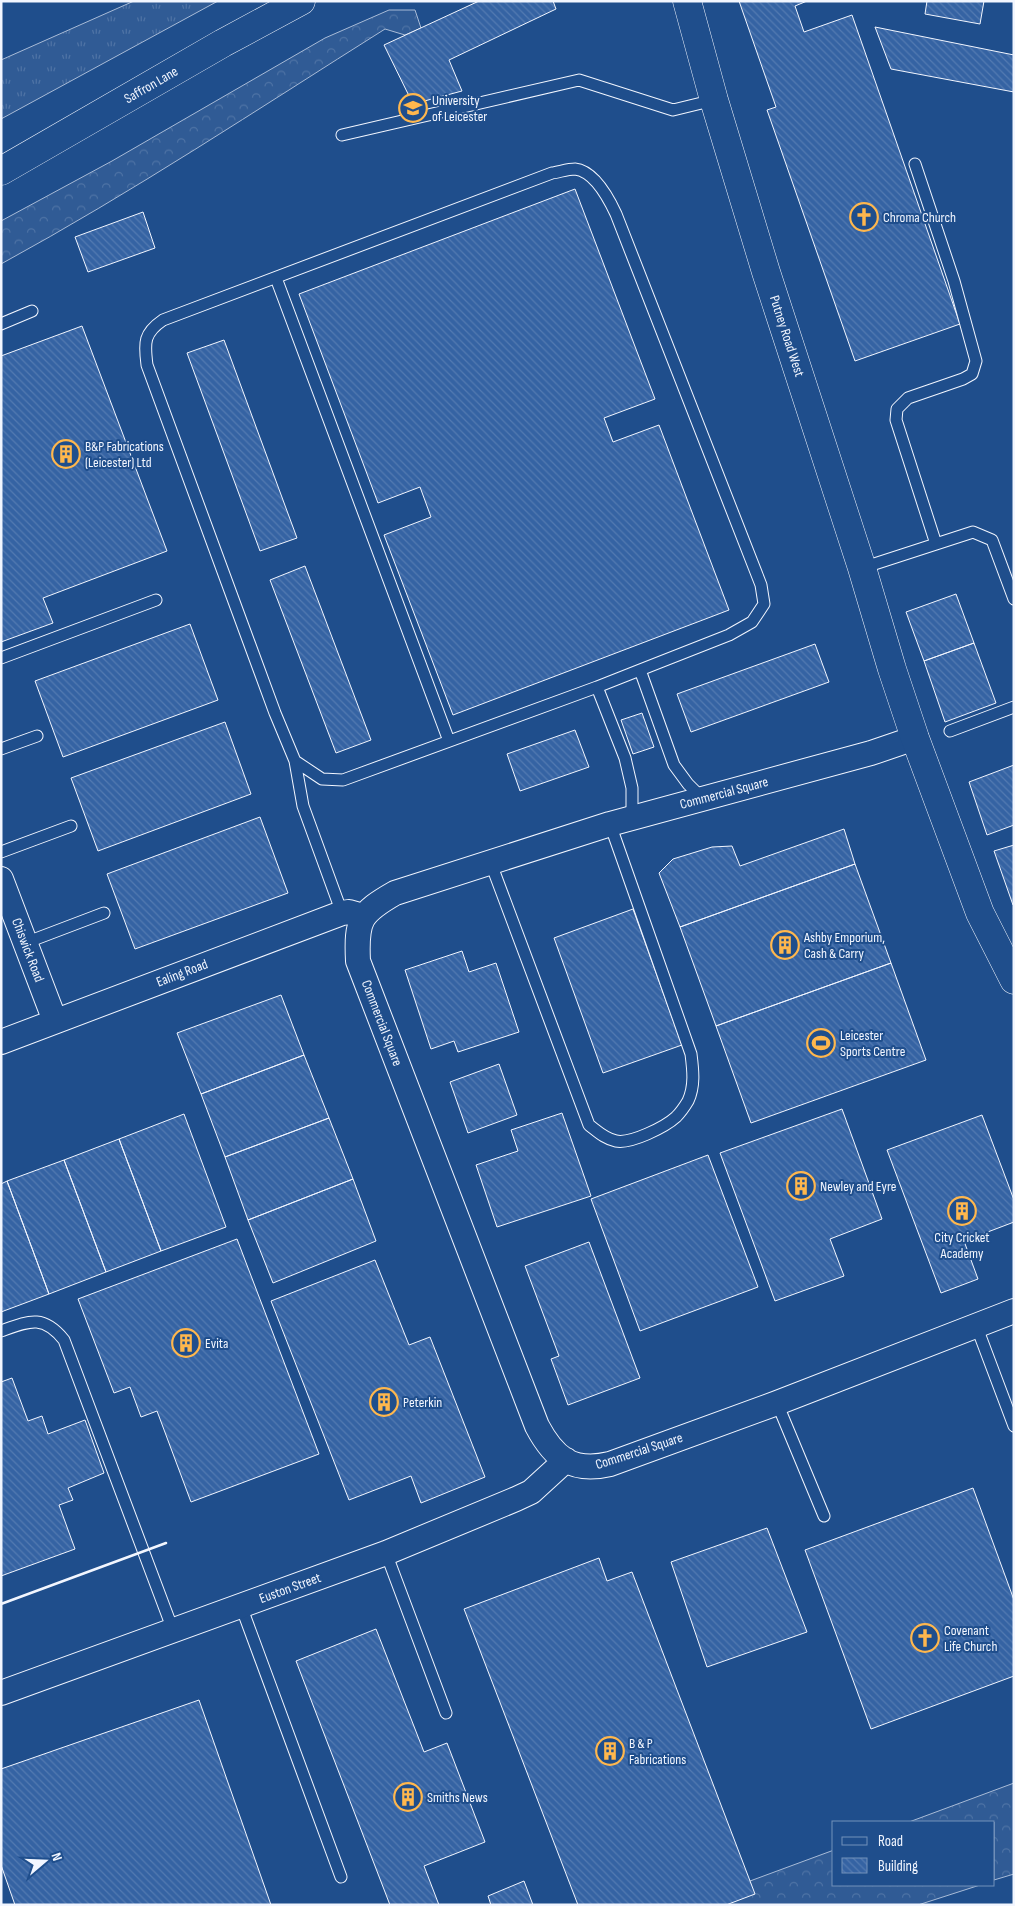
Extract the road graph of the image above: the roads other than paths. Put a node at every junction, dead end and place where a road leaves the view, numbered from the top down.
1 (301, 1) edge
2 (687, 1) edge
3 (714, 100) junction
4 (342, 135) dead end
5 (915, 164) dead end
6 (1, 171) edge
7 (276, 278) junction
8 (32, 311) dead end
9 (1, 324) edge
10 (936, 544) junction
11 (862, 568) junction
12 (1014, 599) edge
13 (156, 600) dead end
14 (1, 658) edge
15 (640, 670) junction
16 (597, 687) junction
17 (1014, 707) edge
18 (950, 731) dead end
19 (37, 736) dead end
20 (915, 738) junction
21 (449, 741) junction
22 (1, 749) edge
23 (295, 761) junction
24 (703, 799) junction
25 (632, 818) junction
26 (610, 824) junction
27 (71, 826) dead end
28 (1, 852) edge
29 (490, 861) junction
30 (1, 879) edge
31 (104, 913) dead end
32 (353, 914) junction
33 (25, 943) junction
34 (1014, 980) edge
35 (55, 1021) junction
36 (1, 1042) edge
37 (1014, 1311) edge
38 (976, 1326) junction
39 (1, 1331) edge
40 (777, 1403) junction
41 (1014, 1426) edge
42 (566, 1460) junction
43 (824, 1516) dead end
44 (386, 1553) junction
45 (241, 1606) junction
46 (173, 1630) junction
47 (1, 1693) edge
48 (446, 1713) dead end
49 (341, 1877) dead end

1 - 6 street, Saffron Lane
2 - 3 street, Putney Road West
3 - 4 lane
3 - 11 street, Putney Road West
5 - 10 lane
7 - 15 lane
7 - 21 lane
7 - 23 lane
8 - 9 lane
10 - 11 lane
10 - 12 lane
11 - 20 street, Putney Road West
13 - 14 lane
15 - 16 lane
15 - 24 lane
16 - 21 lane
16 - 25 lane
17 - 18 lane
19 - 22 lane
20 - 24 street, Commercial Square
20 - 34 street
21 - 23 lane
23 - 32 lane
24 - 25 street, Commercial Square
25 - 26 street, Commercial Square
26 - 29 street, Commercial Square
26 - 29 lane
27 - 28 lane
29 - 32 street, Commercial Square
30 - 33 street, Chiswick Road
31 - 33 lane
32 - 35 street, Ealing Road
32 - 42 street, Commercial Square
33 - 35 street, Chiswick Road
35 - 36 street, Ealing Road
37 - 38 street, Commercial Square
38 - 40 street, Commercial Square
38 - 41 lane
39 - 46 lane
40 - 42 street, Commercial Square
40 - 43 lane
42 - 44 street, Euston Street
44 - 45 street, Euston Street
44 - 48 lane
45 - 46 street, Euston Street
45 - 49 lane
46 - 47 street, Euston Street

